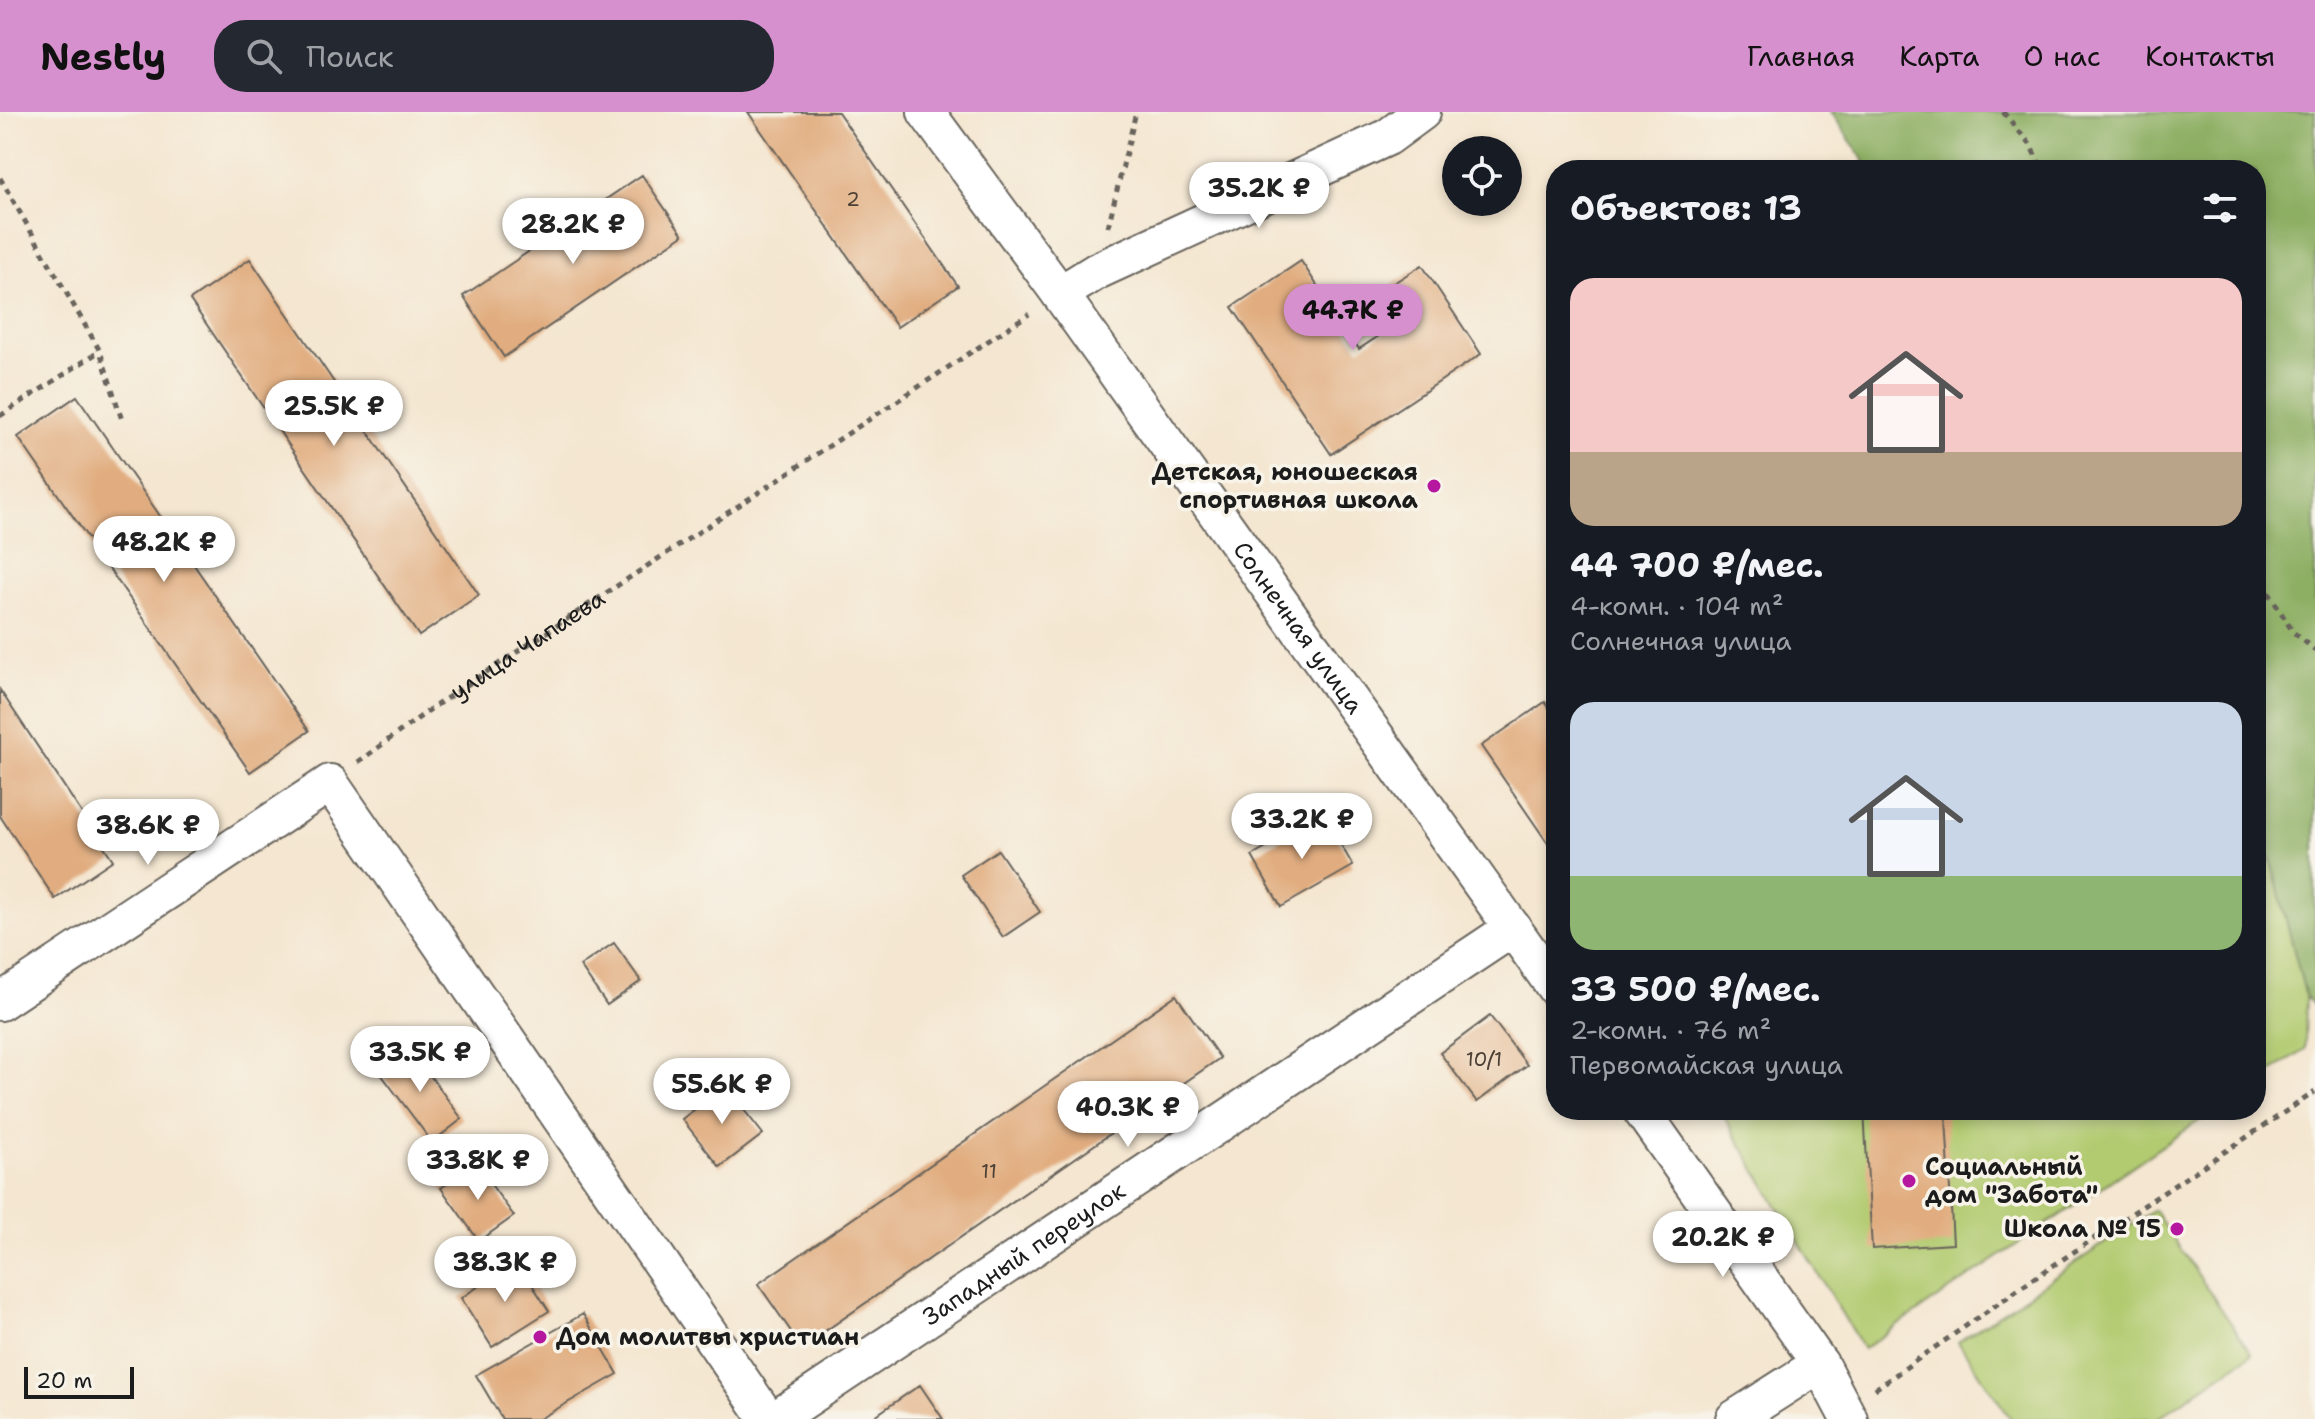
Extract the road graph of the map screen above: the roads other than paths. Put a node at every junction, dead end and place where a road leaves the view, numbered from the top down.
1 (926, 112) edge
2 (1422, 112) edge
3 (1060, 294) junction
4 (1513, 928) junction
5 (1546, 975) edge
6 (0, 1002) edge
7 (1648, 1120) edge
8 (1820, 1364) junction
9 (1847, 1415) edge
10 (768, 1419) edge
11 (776, 1419) edge
12 (1734, 1419) edge

1 - 3 street, Солнечная улица
2 - 3 street
3 - 4 street, Солнечная улица
4 - 5 street, Солнечная улица
4 - 11 street, Западный переулок
6 - 10 street
7 - 8 street
8 - 9 street
8 - 12 street

